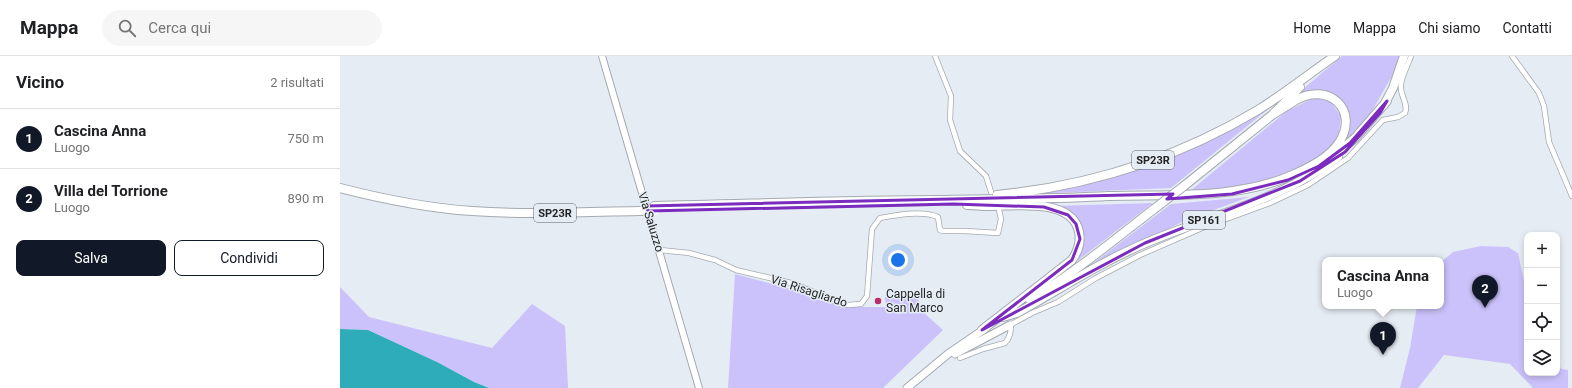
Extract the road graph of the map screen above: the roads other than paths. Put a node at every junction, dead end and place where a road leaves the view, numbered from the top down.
1 (602, 56) edge
2 (935, 56) edge
3 (1335, 56) edge
4 (1404, 56) edge
5 (1411, 56) edge
6 (1512, 56) edge
7 (1387, 101) junction
8 (1272, 115) junction
9 (340, 183) edge
10 (340, 188) edge
11 (991, 192) dead end
12 (1572, 196) edge
13 (951, 202) junction
14 (638, 209) junction
15 (999, 210) dead end
16 (660, 250) junction
17 (1003, 317) junction
18 (1010, 326) junction
19 (982, 330) junction
20 (960, 358) dead end
21 (935, 364) junction
22 (699, 388) edge
23 (907, 388) edge

1 - 16 main road, Via Saluzzo
2 - 11 street
3 - 8 highway, SP161
3 - 13 highway, SP23R
4 - 7 highway, SP23R
5 - 18 street
6 - 12 street
7 - 13 highway, SP23R
7 - 17 highway, SP161
8 - 13 highway, SP23R
8 - 17 highway, SP161, bridge
9 - 14 highway, SP23R
10 - 14 highway, SP23R
13 - 14 highway, SP23R, bridge
13 - 19 highway, SP161
15 - 16 street, Via Risagliardo
16 - 22 main road, Via Saluzzo
17 - 19 main road, SP161
18 - 20 street
18 - 21 main road
19 - 21 main road, SP161
21 - 23 main road, SP161

